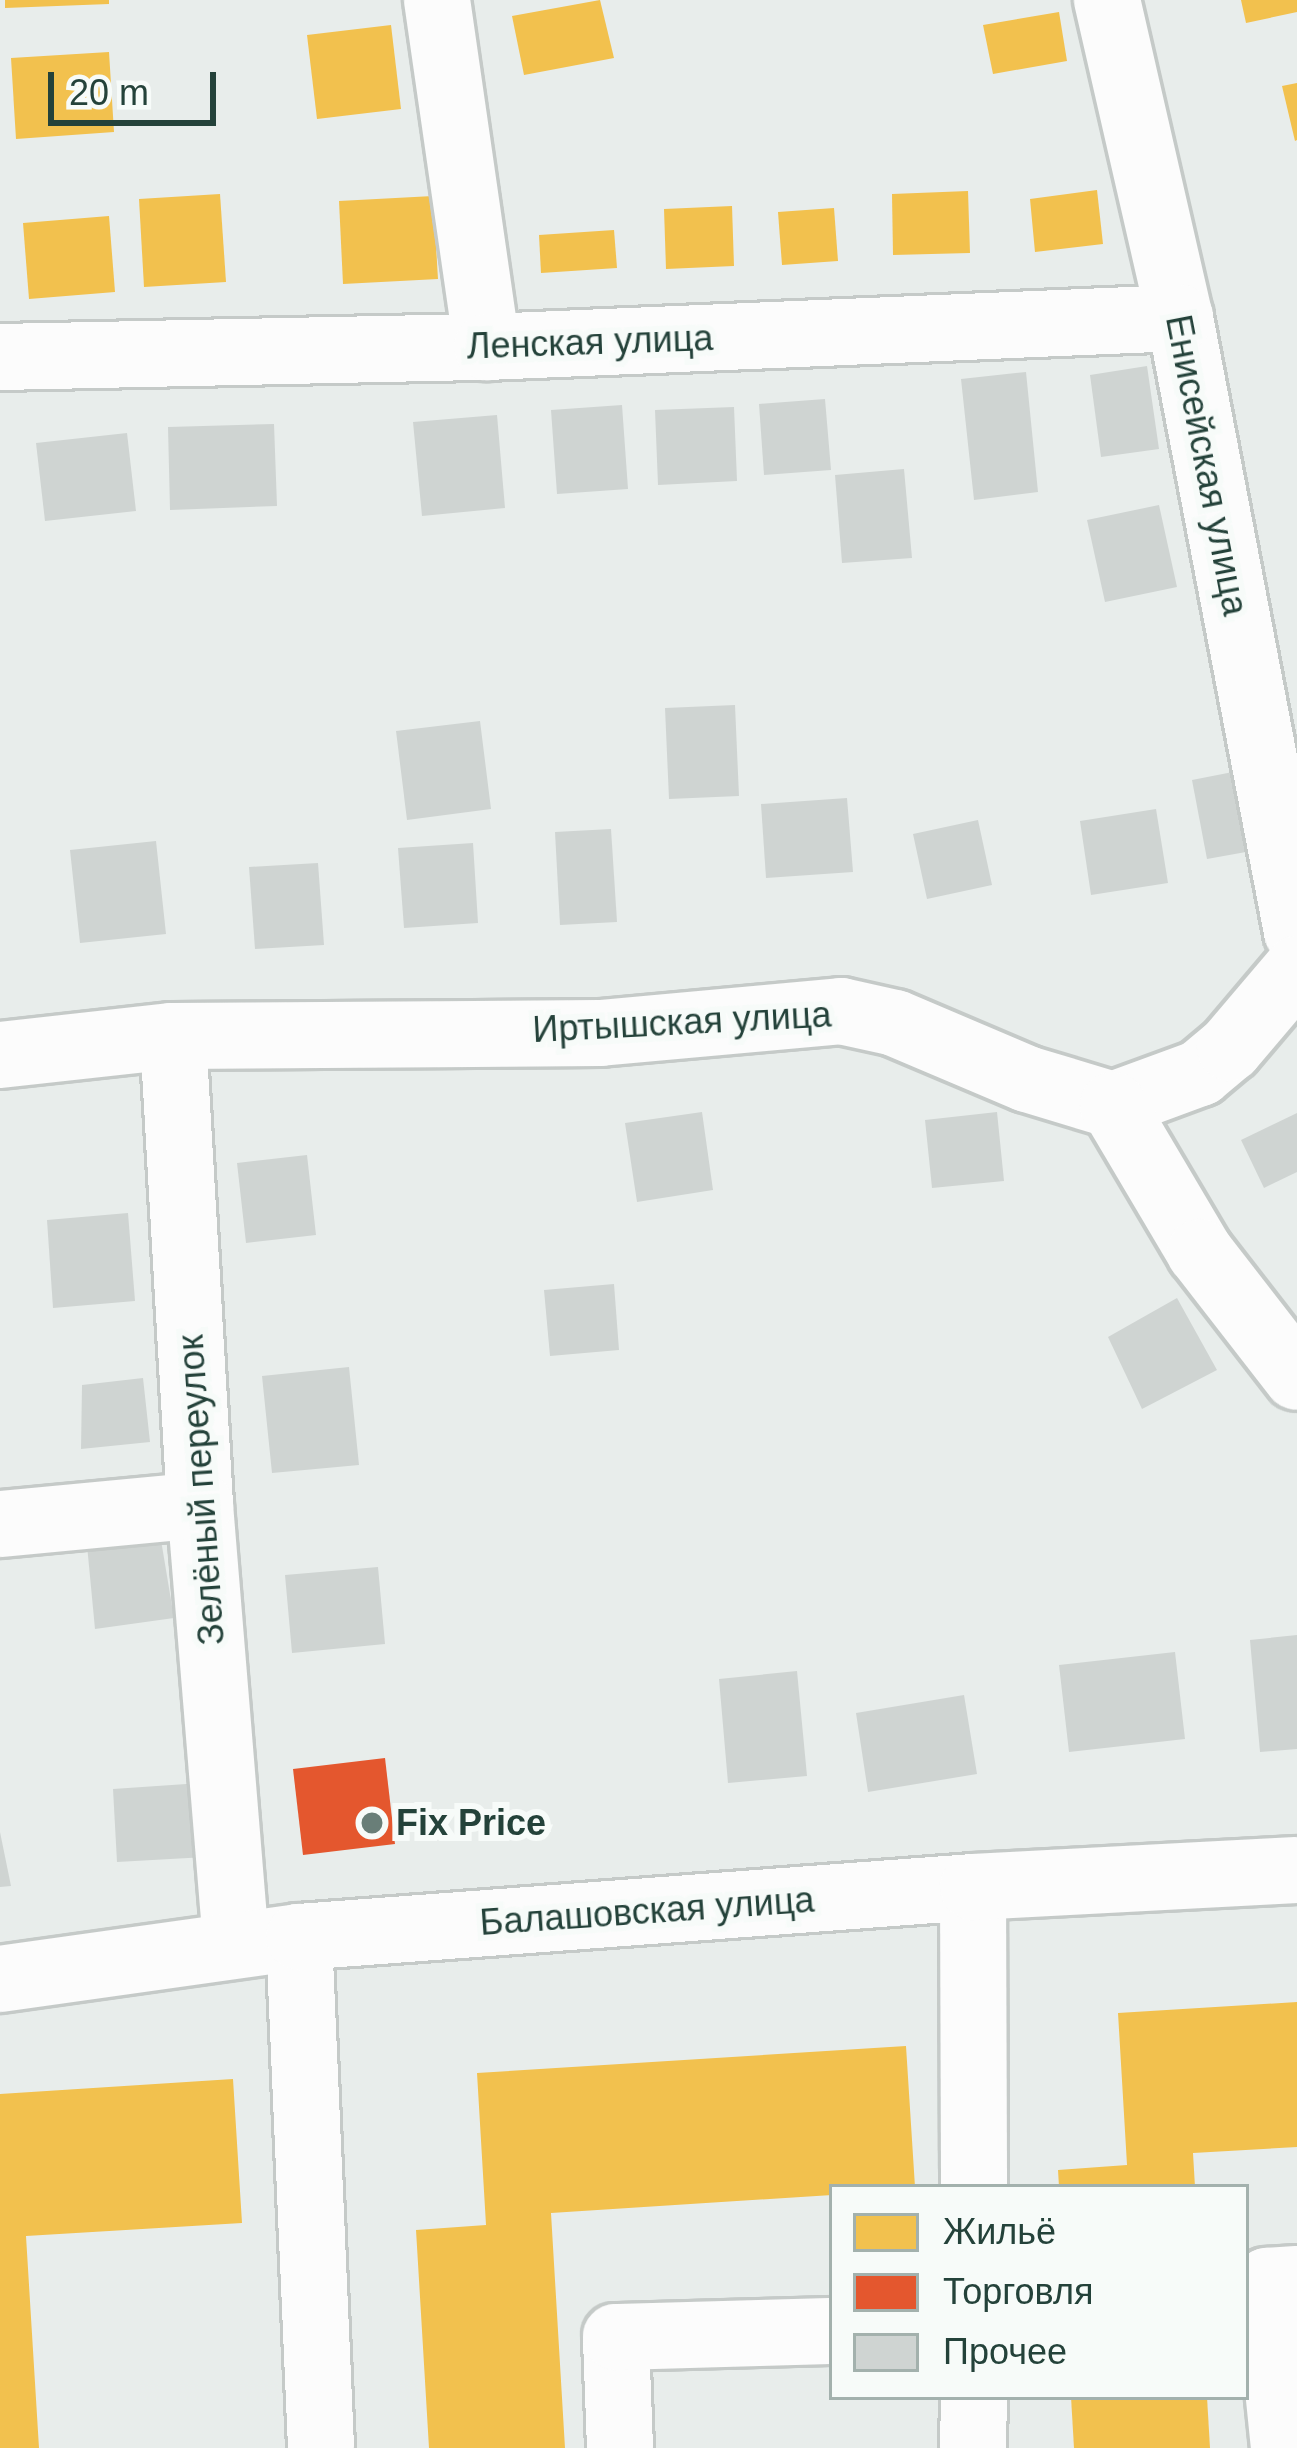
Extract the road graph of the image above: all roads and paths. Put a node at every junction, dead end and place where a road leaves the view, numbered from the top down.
1 (437, 0) edge
2 (1107, 0) edge
3 (1180, 318) junction
4 (487, 347) junction
5 (0, 357) edge
6 (1297, 932) edge
7 (1297, 969) edge
8 (173, 1036) junction
9 (0, 1055) edge
10 (1113, 1105) junction
11 (1297, 1377) edge
12 (200, 1505) junction
13 (0, 1524) edge
14 (1297, 1870) edge
15 (974, 1887) junction
16 (268, 1941) junction
17 (0, 1979) edge
18 (974, 2184) edge
19 (1297, 2279) edge
20 (829, 2331) edge
21 (974, 2400) edge
22 (321, 2448) edge
23 (620, 2448) edge
24 (974, 2448) edge
25 (1284, 2448) edge

1 - 4 street
2 - 3 street, Енисейская улица
3 - 4 street, Ленская улица
3 - 6 street, Енисейская улица
4 - 5 street, Ленская улица
7 - 10 street
8 - 9 street, Иртышская улица
8 - 10 street, Иртышская улица
8 - 12 street, Зелёный переулок
10 - 11 street
12 - 13 street
12 - 16 street, Зелёный переулок
14 - 15 street, Балашовская улица
15 - 16 street, Балашовская улица
15 - 18 street
16 - 17 street, Балашовская улица
16 - 22 street, Зелёный переулок
19 - 25 street
20 - 23 street
21 - 24 street

